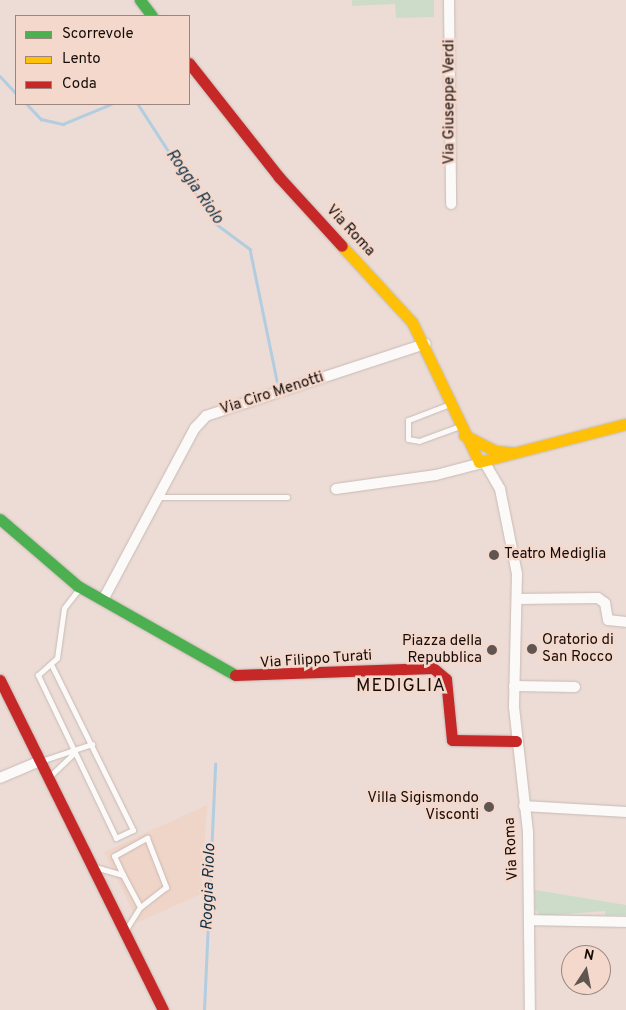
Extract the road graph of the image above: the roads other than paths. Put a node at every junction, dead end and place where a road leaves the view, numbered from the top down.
1 (140, 0) edge
2 (449, 0) edge
3 (151, 15) edge
4 (190, 64) edge
5 (451, 204) dead end
6 (425, 344) junction
7 (450, 404) junction
8 (626, 424) edge
9 (462, 431) junction
10 (488, 447) junction
11 (512, 452) junction
12 (483, 462) junction
13 (336, 489) dead end
14 (288, 496) dead end
15 (158, 497) junction
16 (0, 519) edge
17 (80, 588) junction
18 (518, 599) junction
19 (103, 600) junction
20 (626, 622) edge
21 (52, 666) junction
22 (0, 680) edge
23 (514, 686) junction
24 (576, 687) dead end
25 (516, 741) junction
26 (92, 744) junction
27 (73, 754) junction
28 (40, 761) junction
29 (0, 778) edge
30 (48, 778) junction
31 (524, 806) junction
32 (626, 812) edge
33 (92, 867) junction
34 (123, 875) junction
35 (140, 907) junction
36 (530, 920) junction
37 (626, 922) edge
38 (124, 933) junction
39 (163, 1010) edge
40 (530, 1010) edge

1 - 3 street
2 - 5 street, Via Giuseppe Verdi
4 - 6 street, Via Roma
6 - 7 street, Via Roma
6 - 15 street, Via Ciro Menotti
7 - 9 street, Via Roma
7 - 9 lane
8 - 11 street
9 - 10 street
9 - 12 street, Via Roma
10 - 11 street
10 - 12 street
11 - 12 street
12 - 13 street
12 - 18 street, Via Roma
14 - 15 lane
15 - 19 street, Via Ciro Menotti
16 - 17 street, Via Filippo Turati
17 - 19 street, Via Filippo Turati
17 - 21 lane
18 - 20 street
18 - 23 street, Via Roma
19 - 25 street, Via Filippo Turati
21 - 26 lane
21 - 27 lane
22 - 28 street
23 - 24 street
23 - 25 street, Via Roma
25 - 31 street, Via Roma
26 - 27 lane
26 - 27 lane
27 - 28 lane
27 - 30 lane
28 - 29 street
28 - 30 street
30 - 33 street
31 - 32 street
31 - 36 street, Via Roma
33 - 34 lane
33 - 38 street
34 - 35 lane
34 - 35 lane
35 - 38 lane
36 - 37 street
36 - 40 street, Via Roma
38 - 39 street

